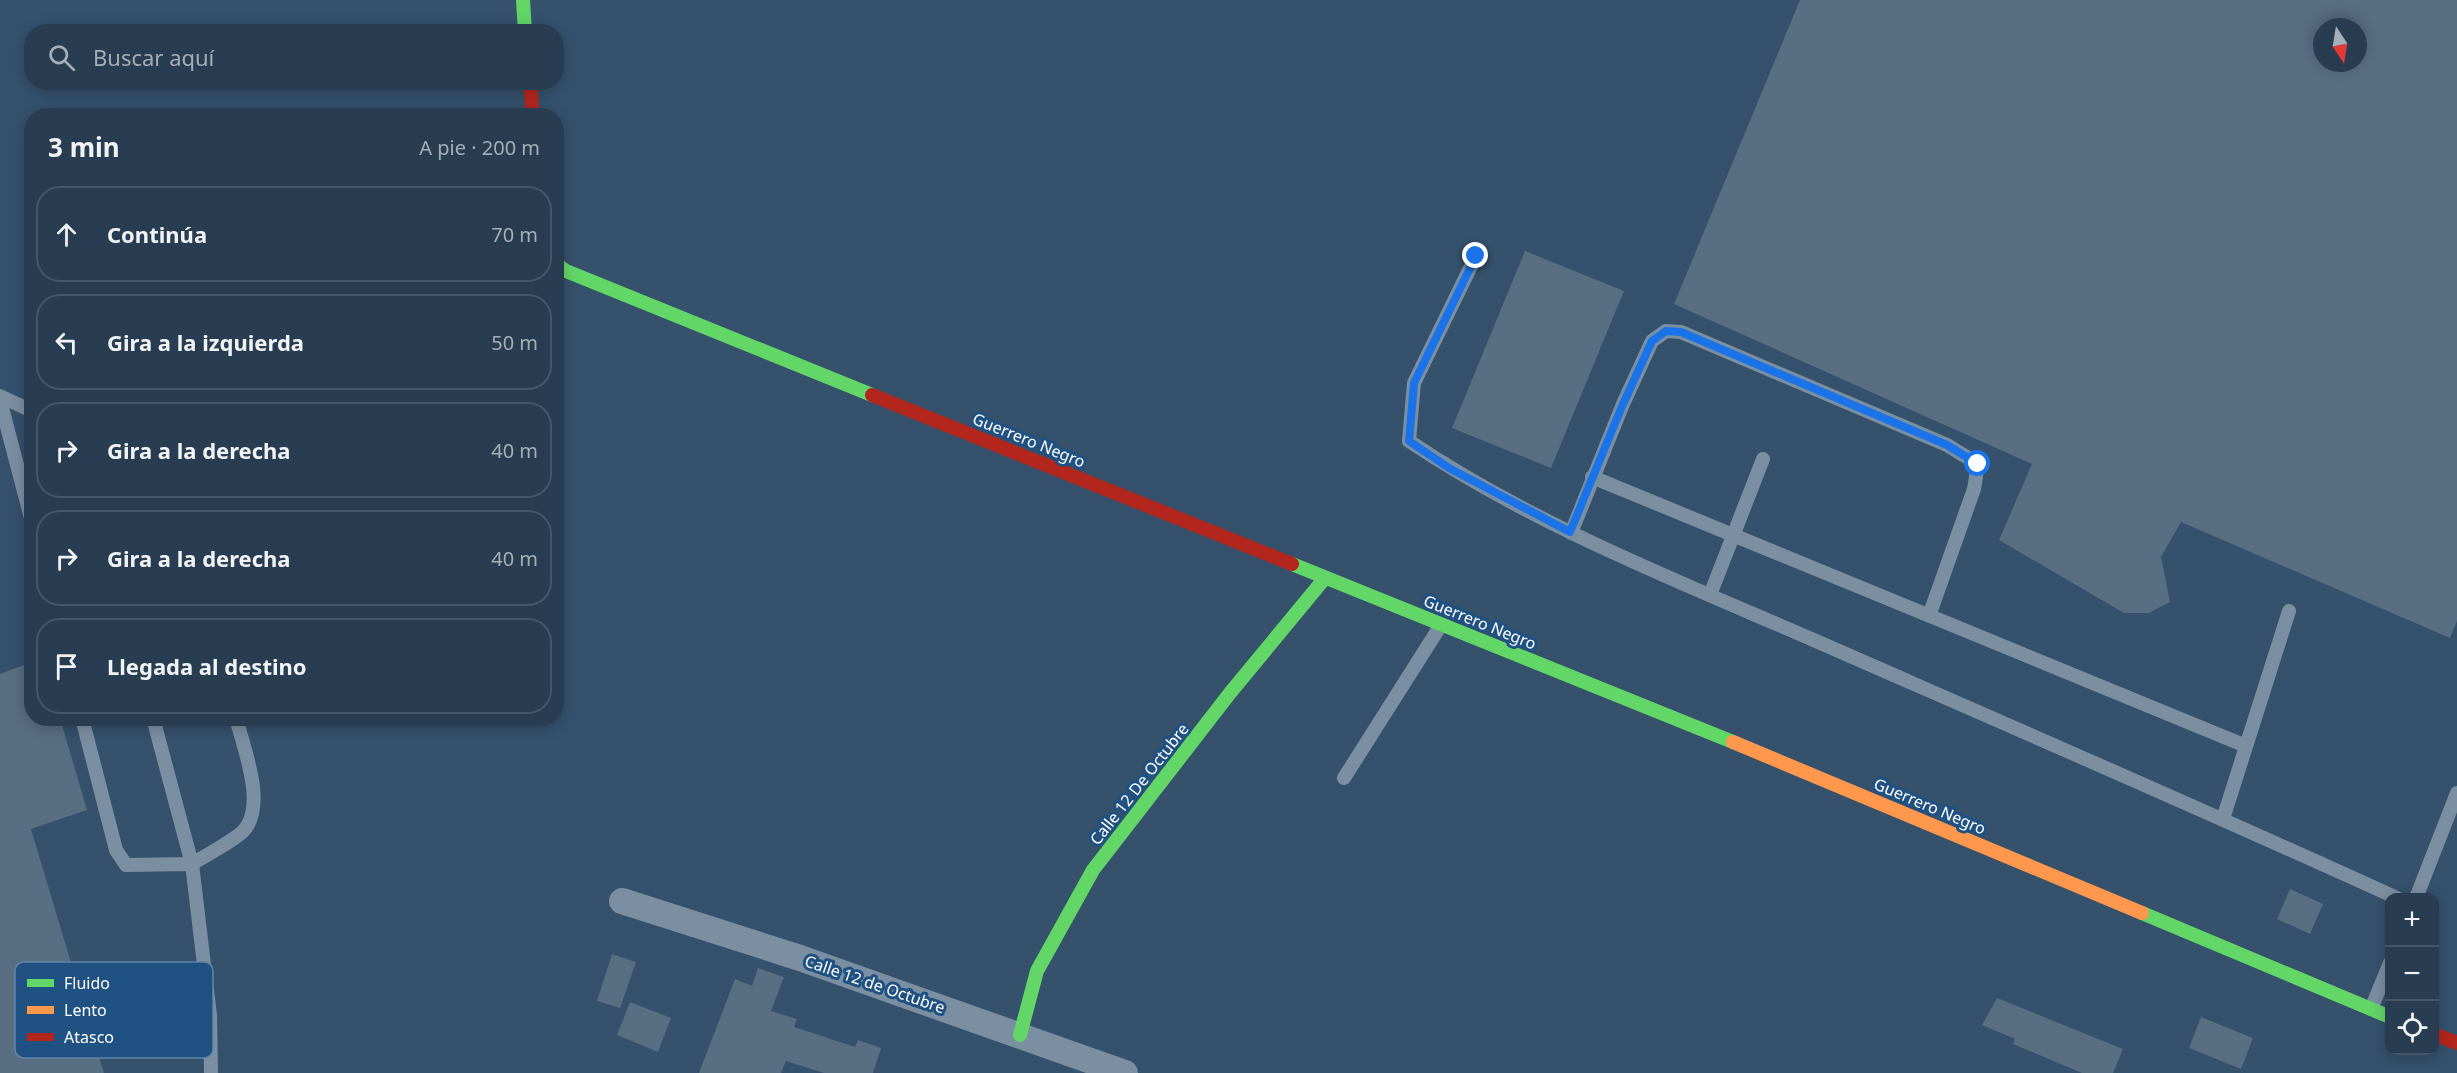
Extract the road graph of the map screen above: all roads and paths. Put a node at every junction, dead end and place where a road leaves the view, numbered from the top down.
1 (523, 0) edge
2 (524, 24) edge
3 (531, 90) edge
4 (532, 108) edge
5 (1476, 256) dead end
6 (564, 268) edge
7 (0, 398) edge
8 (24, 408) edge
9 (1763, 459) dead end
10 (1592, 477) junction
11 (24, 491) edge
12 (1570, 532) junction
13 (1735, 536) junction
14 (1325, 578) junction
15 (1710, 595) junction
16 (2289, 611) dead end
17 (1929, 616) junction
18 (1441, 625) junction
19 (84, 726) edge
20 (155, 726) edge
21 (238, 726) edge
22 (2246, 746) junction
23 (1344, 778) dead end
24 (2457, 793) edge
25 (2223, 819) junction
26 (192, 864) junction
27 (2388, 893) edge
28 (2418, 893) edge
29 (622, 901) dead end
30 (204, 962) edge
31 (2385, 976) edge
32 (2372, 1009) junction
33 (2385, 1015) edge
34 (1020, 1035) junction
35 (2439, 1036) edge
36 (2457, 1043) edge
37 (211, 1058) edge
38 (211, 1073) edge
39 (1125, 1073) edge

1 - 2 street
3 - 4 street
5 - 12 lane
6 - 14 street, Guerrero Negro
7 - 8 lane
7 - 11 lane
9 - 13 lane
10 - 12 lane
10 - 13 lane
10 - 17 lane
12 - 15 lane
13 - 15 lane
13 - 17 lane
14 - 18 street, Guerrero Negro
14 - 34 street, Calle 12 De Octubre
15 - 25 lane
16 - 22 lane
17 - 22 lane
18 - 23 lane
18 - 32 street, Guerrero Negro
19 - 26 lane
20 - 26 lane
21 - 26 lane
22 - 25 lane
24 - 28 lane
25 - 27 lane
26 - 30 lane
29 - 34 street, Calle 12 de Octubre
31 - 32 lane
32 - 33 street, Guerrero Negro
34 - 39 street, Calle 12 de Octubre
35 - 36 street
37 - 38 lane

